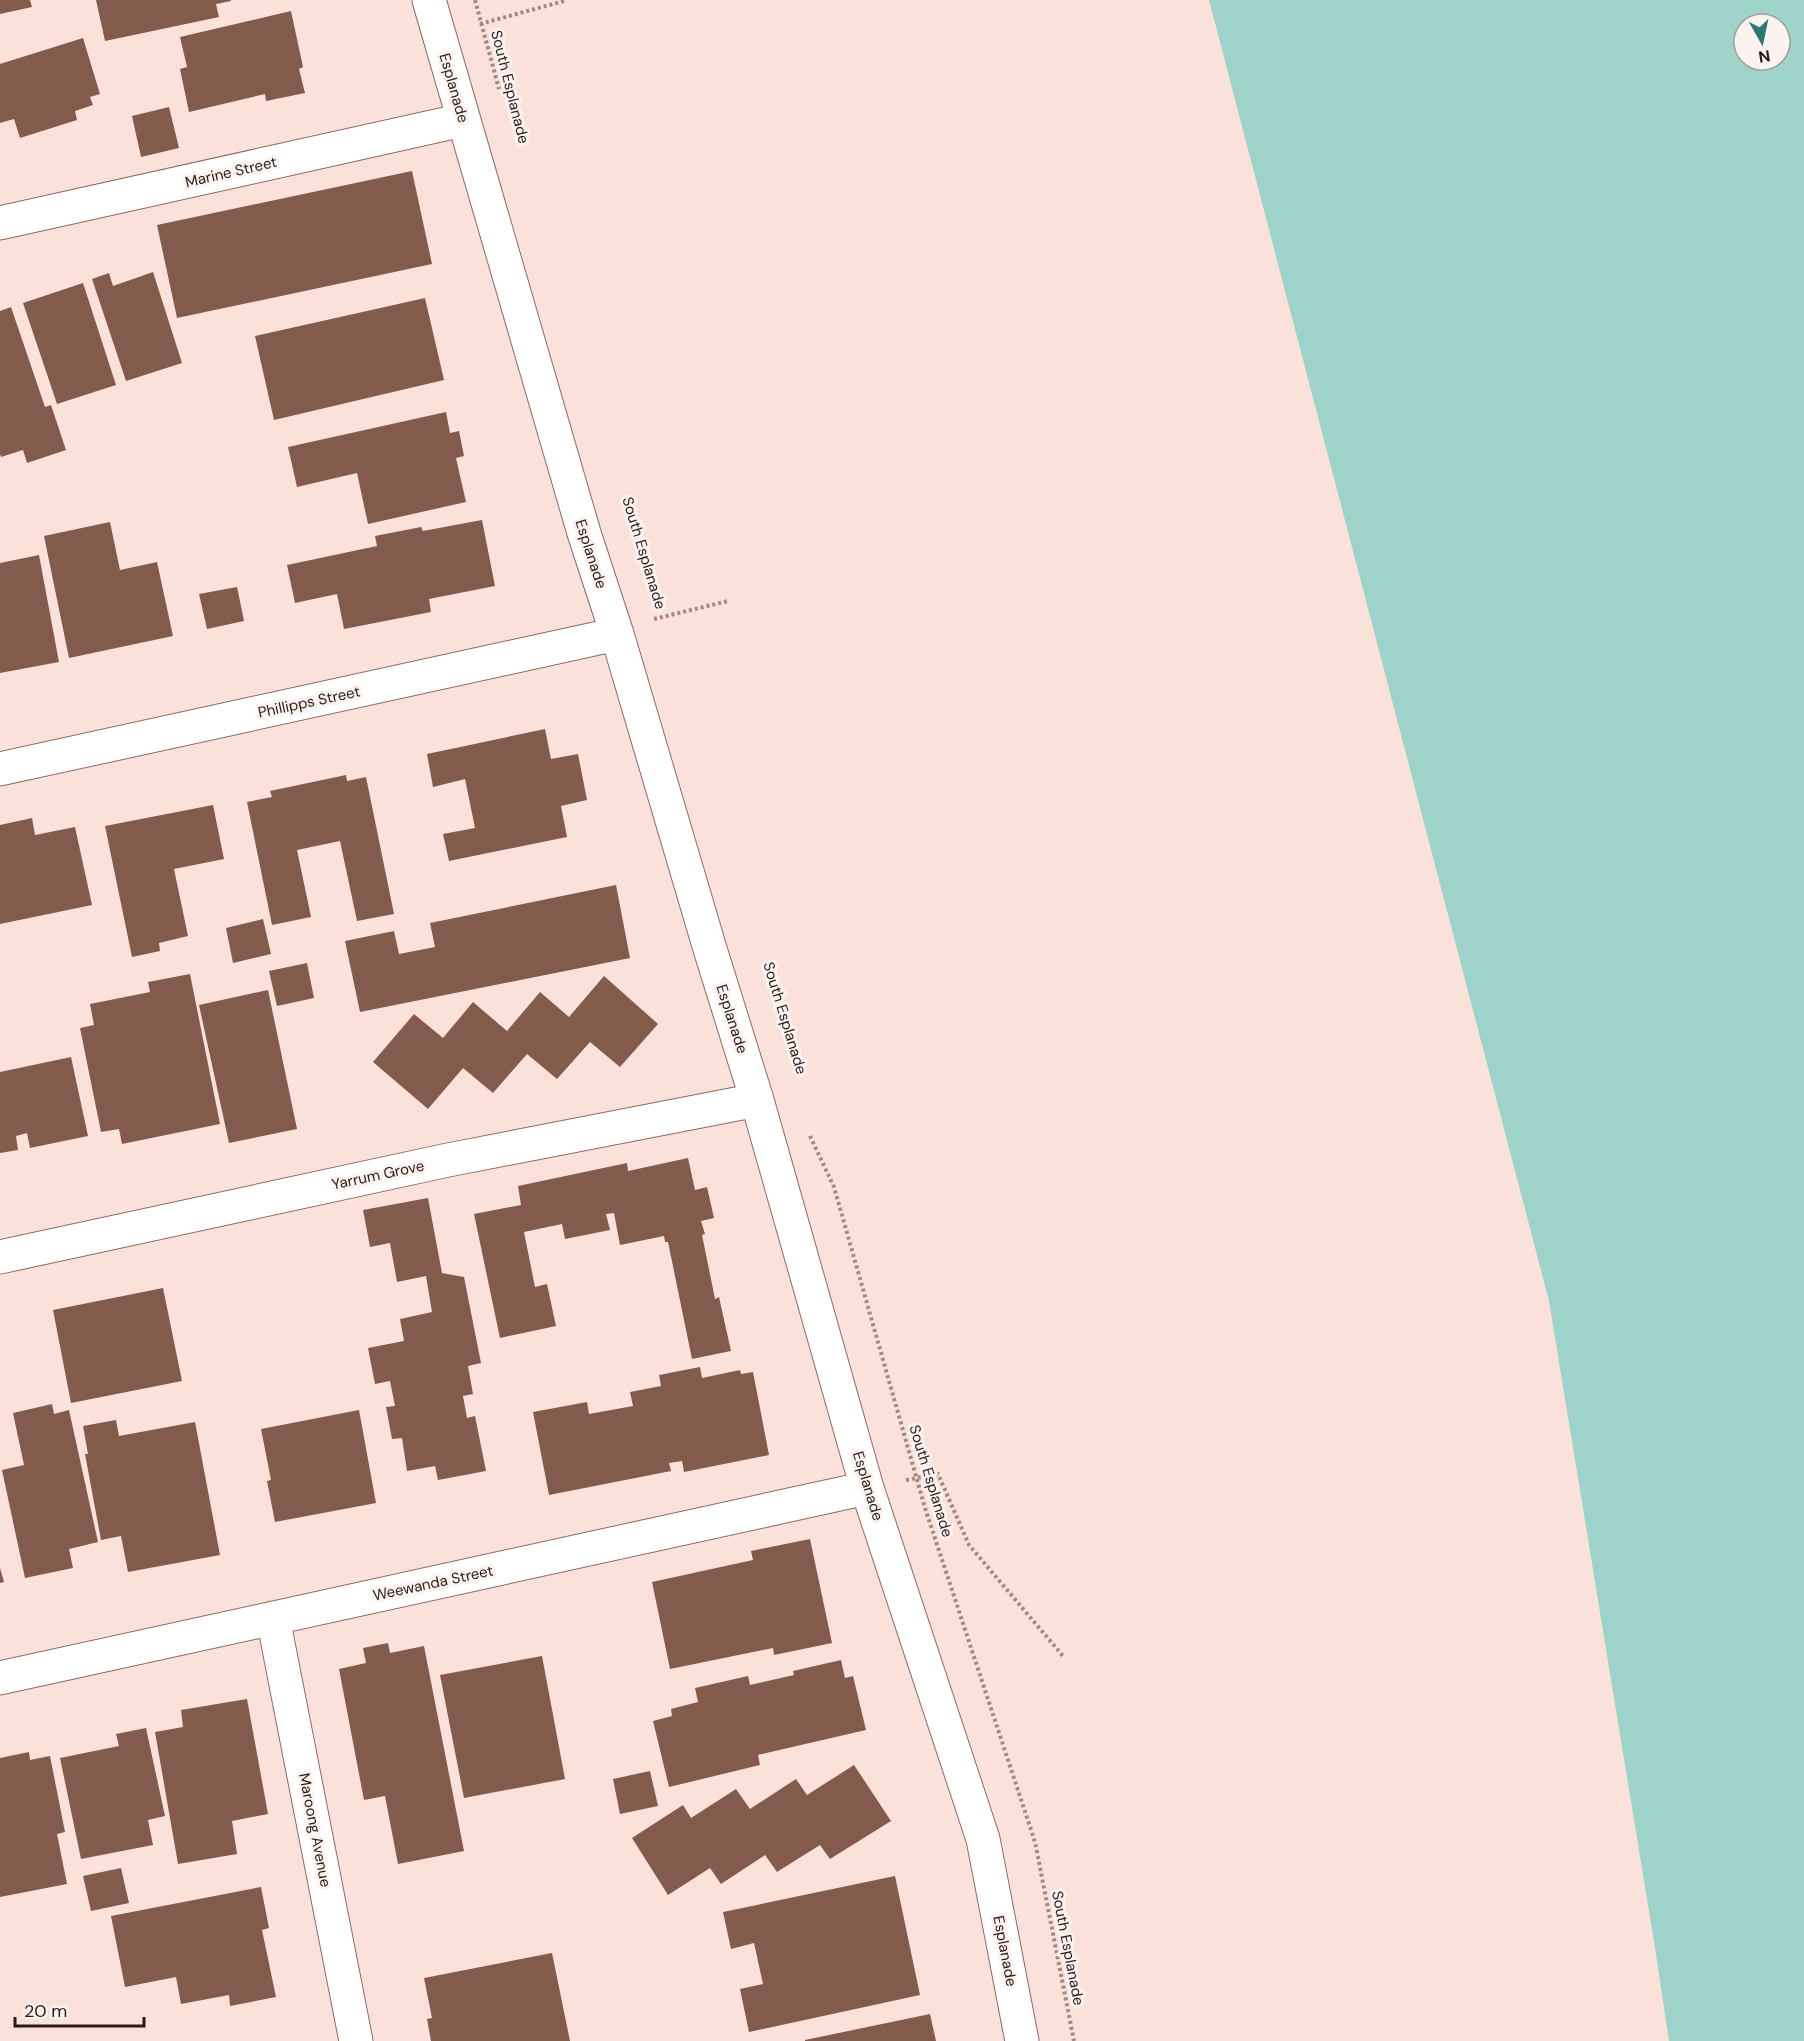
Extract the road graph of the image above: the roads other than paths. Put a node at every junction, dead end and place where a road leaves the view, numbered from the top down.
1 (429, 0) edge
2 (463, 120) junction
3 (0, 223) edge
4 (617, 634) junction
5 (0, 769) edge
6 (757, 1100) junction
7 (0, 1257) edge
8 (867, 1488) junction
9 (273, 1618) junction
10 (0, 1678) edge
11 (356, 2041) edge
12 (1022, 2041) edge

1 - 2 street, Esplanade
2 - 3 street, Marine Street
2 - 4 street, Esplanade
4 - 5 street, Phillipps Street
4 - 6 street, Esplanade
6 - 7 street, Yarrum Grove
6 - 8 street, Esplanade
8 - 9 street, Weewanda Street
8 - 12 street, Esplanade
9 - 10 street, Weewanda Street
9 - 11 street, Maroong Avenue

